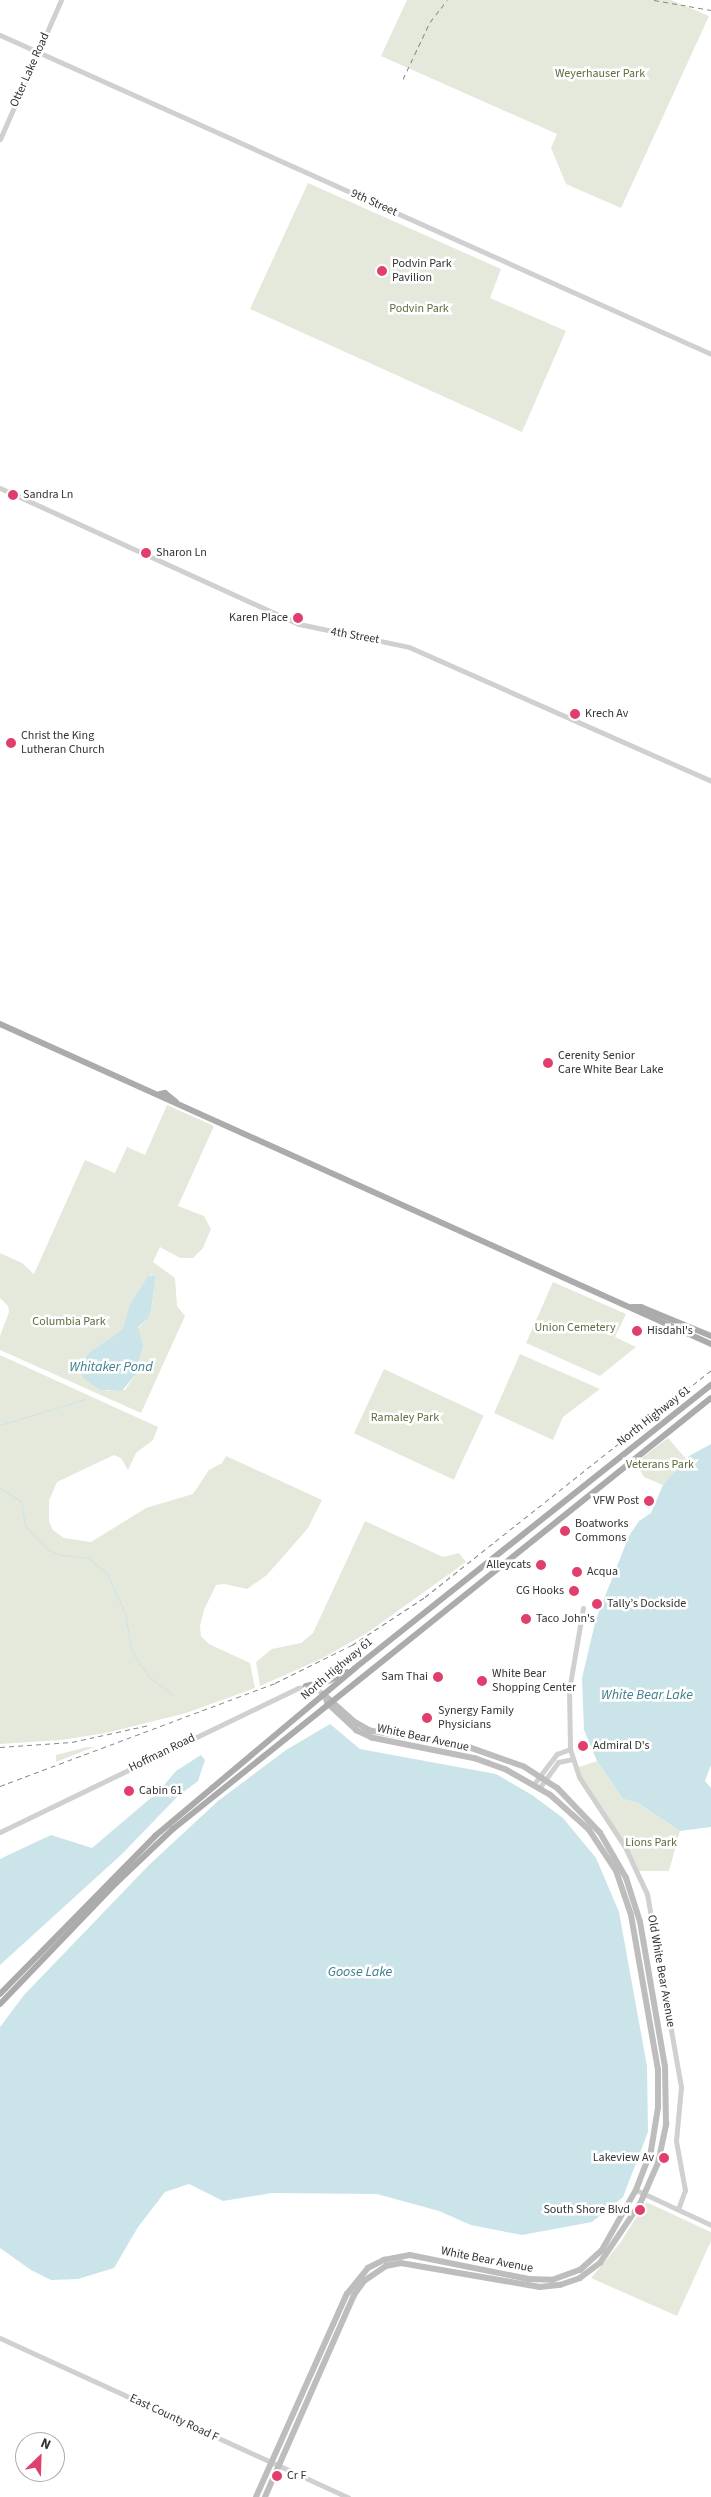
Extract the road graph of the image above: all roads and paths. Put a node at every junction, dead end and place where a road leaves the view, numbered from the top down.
1 (61, 0) edge
2 (0, 35) edge
3 (38, 52) junction
4 (0, 139) edge
5 (711, 354) edge
6 (0, 488) edge
7 (711, 781) edge
8 (0, 1024) edge
9 (632, 1307) junction
10 (711, 1336) edge
11 (711, 1344) edge
12 (711, 1385) edge
13 (711, 1398) edge
14 (583, 1608) dead end
15 (355, 1668) junction
16 (306, 1686) junction
17 (324, 1694) junction
18 (330, 1702) junction
19 (570, 1749) junction
20 (573, 1759) junction
21 (542, 1778) junction
22 (537, 1785) junction
23 (0, 1832) edge
24 (0, 1994) edge
25 (0, 2004) edge
26 (636, 2190) junction
27 (644, 2194) junction
28 (678, 2209) junction
29 (711, 2225) edge
30 (0, 2338) edge
31 (271, 2462) junction
32 (280, 2466) junction
33 (256, 2497) edge
34 (266, 2497) edge
35 (348, 2497) edge

1 - 3 street, Otter Lake Road
2 - 3 street, 9th Street
3 - 4 street, Otter Lake Road
3 - 5 street, 9th Street
6 - 7 street, 4th Street
8 - 9 main road
9 - 10 main road
9 - 11 main road
12 - 15 main road, North Highway 61
13 - 18 main road, North Highway 61
14 - 19 street, Old White Bear Avenue
15 - 16 main road
15 - 17 main road, North Highway 61
16 - 17 street
16 - 23 street, Hoffman Road
17 - 18 main road, White Bear Avenue
17 - 24 main road, North Highway 61
18 - 21 main road, White Bear Avenue
18 - 22 main road, White Bear Avenue
18 - 25 main road, North Highway 61
19 - 20 street, Old White Bear Avenue
19 - 21 street
20 - 21 street
20 - 28 street, Old White Bear Avenue
21 - 22 street
21 - 27 main road, White Bear Avenue
22 - 26 main road, White Bear Avenue
26 - 27 street
26 - 31 main road, White Bear Avenue
27 - 28 street
27 - 32 main road, White Bear Avenue
28 - 29 street
30 - 31 street, East County Road F
31 - 32 street, East County Road F
31 - 33 main road, White Bear Avenue
32 - 34 main road, White Bear Avenue
32 - 35 street, East County Road F

